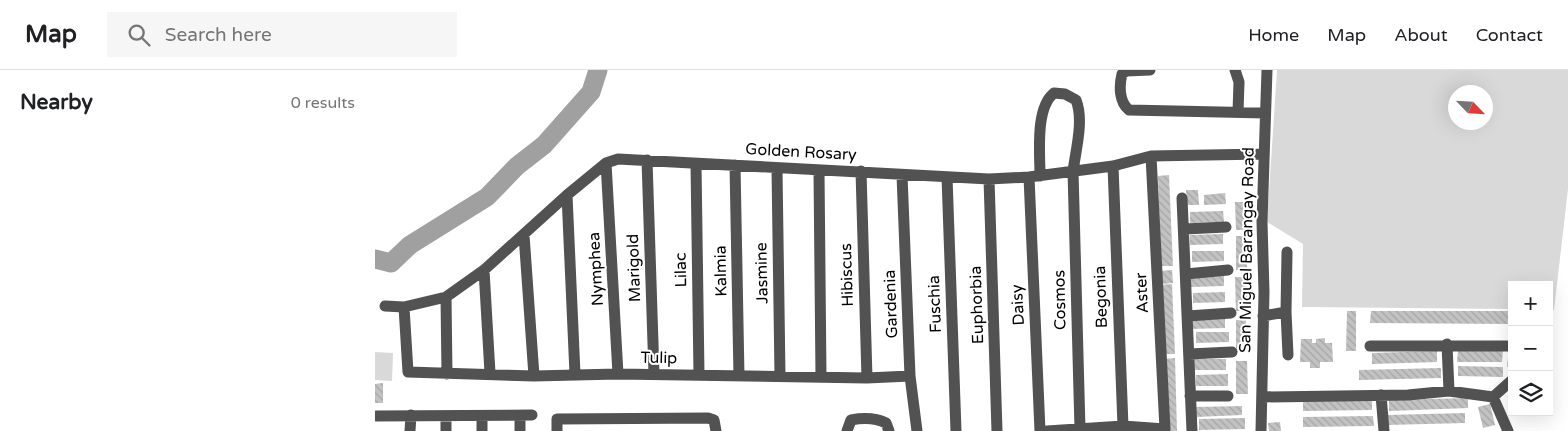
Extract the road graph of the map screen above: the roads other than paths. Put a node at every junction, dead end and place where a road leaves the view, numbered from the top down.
1 (1150, 70) edge
2 (1235, 70) edge
3 (1267, 70) edge
4 (1238, 112) junction
5 (1265, 113) junction
6 (1264, 154) junction
7 (1151, 156) junction
8 (647, 160) junction
9 (607, 163) junction
10 (696, 164) junction
11 (735, 165) junction
12 (1113, 166) junction
13 (777, 169) junction
14 (1073, 170) junction
15 (819, 171) junction
16 (861, 171) junction
17 (902, 175) junction
18 (1034, 176) junction
19 (947, 177) junction
20 (989, 178) junction
21 (567, 195) junction
22 (1182, 198) dead end
23 (1226, 228) dead end
24 (1185, 229) junction
25 (524, 235) junction
26 (1287, 252) dead end
27 (484, 270) junction
28 (1228, 270) dead end
29 (1187, 274) junction
30 (446, 296) junction
31 (385, 306) dead end
32 (404, 307) junction
33 (1286, 312) junction
34 (1231, 313) dead end
35 (1188, 316) junction
36 (1263, 316) junction
37 (1447, 344) junction
38 (1370, 346) dead end
39 (1508, 346) edge
40 (1231, 352) dead end
41 (1189, 354) junction
42 (1288, 355) dead end
43 (490, 373) junction
44 (447, 374) junction
45 (575, 374) junction
46 (617, 374) junction
47 (654, 374) junction
48 (699, 375) junction
49 (534, 376) junction
50 (739, 376) junction
51 (781, 376) junction
52 (909, 376) junction
53 (821, 377) junction
54 (867, 378) junction
55 (1508, 384) edge
56 (1449, 391) junction
57 (1381, 395) junction
58 (1190, 396) junction
59 (1228, 396) dead end
60 (1262, 396) junction
61 (1493, 397) junction
62 (411, 415) junction
63 (375, 416) edge
64 (446, 416) junction
65 (482, 416) junction
66 (1123, 426) junction
67 (1080, 429) junction
68 (410, 431) edge
69 (446, 431) edge
70 (482, 431) edge
71 (520, 431) edge
72 (557, 431) edge
73 (716, 431) edge
74 (847, 431) edge
75 (889, 431) edge
76 (917, 431) edge
77 (956, 431) edge
78 (997, 431) edge
79 (1040, 431) edge
80 (1047, 431) edge
81 (1192, 431) edge
82 (1261, 431) edge
83 (1384, 431) edge
84 (1508, 431) edge

1 - 4 street
2 - 4 street
3 - 5 street, San Miguel Barangay Road
4 - 5 street
5 - 6 street, San Miguel Barangay Road
6 - 7 street, Golden Rosary
6 - 36 street, San Miguel Barangay Road
7 - 12 street, Golden Rosary
7 - 66 street, Aster
8 - 9 street, Golden Rosary
8 - 10 street, Golden Rosary
8 - 47 street, Marigold
9 - 21 street
9 - 46 street, Nymphea
10 - 11 street, Golden Rosary
10 - 48 street, Lilac
11 - 13 street, Golden Rosary
11 - 50 street, Kalmia
12 - 14 street, Golden Rosary
12 - 66 street, Begonia
13 - 15 street, Golden Rosary
13 - 51 street, Jasmine
14 - 18 street, Golden Rosary
14 - 18 street, Cosmos
14 - 67 street, Cosmos
15 - 16 street, Golden Rosary
15 - 53 street
16 - 17 street, Golden Rosary
16 - 54 street, Hibiscus
17 - 19 street, Golden Rosary
17 - 52 street, Gardenia
18 - 20 street, Golden Rosary
18 - 79 street, Daisy
19 - 20 street, Golden Rosary
19 - 77 street, Fuschia
20 - 78 street, Euphorbia
21 - 25 street
21 - 45 street
22 - 24 street
23 - 24 street
24 - 29 street
25 - 27 street
25 - 49 street
26 - 33 street
27 - 30 street
27 - 43 street
28 - 29 street
29 - 35 street
30 - 32 street
30 - 44 street
31 - 32 street
32 - 44 street, Tulip
33 - 36 street
33 - 42 street
34 - 35 street
35 - 41 street
36 - 60 street, San Miguel Barangay Road
37 - 38 street
37 - 39 street
37 - 56 street
40 - 41 street
41 - 58 street
43 - 44 street, Tulip
43 - 49 street, Tulip
45 - 46 street, Tulip
45 - 49 street, Tulip
46 - 47 street, Tulip
47 - 48 street, Tulip
48 - 50 street, Tulip
50 - 51 street, Tulip
51 - 53 street, Tulip
52 - 54 street, Tulip
52 - 76 street, Gardenia
53 - 54 street, Tulip
55 - 61 street
56 - 57 street
56 - 61 street
57 - 60 street
57 - 83 street
58 - 59 street
58 - 81 street
60 - 82 street, San Miguel Barangay Road
61 - 84 street
62 - 63 street
62 - 64 street
62 - 68 street
64 - 65 street
64 - 69 street
65 - 70 street
65 - 71 street
66 - 67 street
67 - 80 street
72 - 73 street
74 - 75 street

